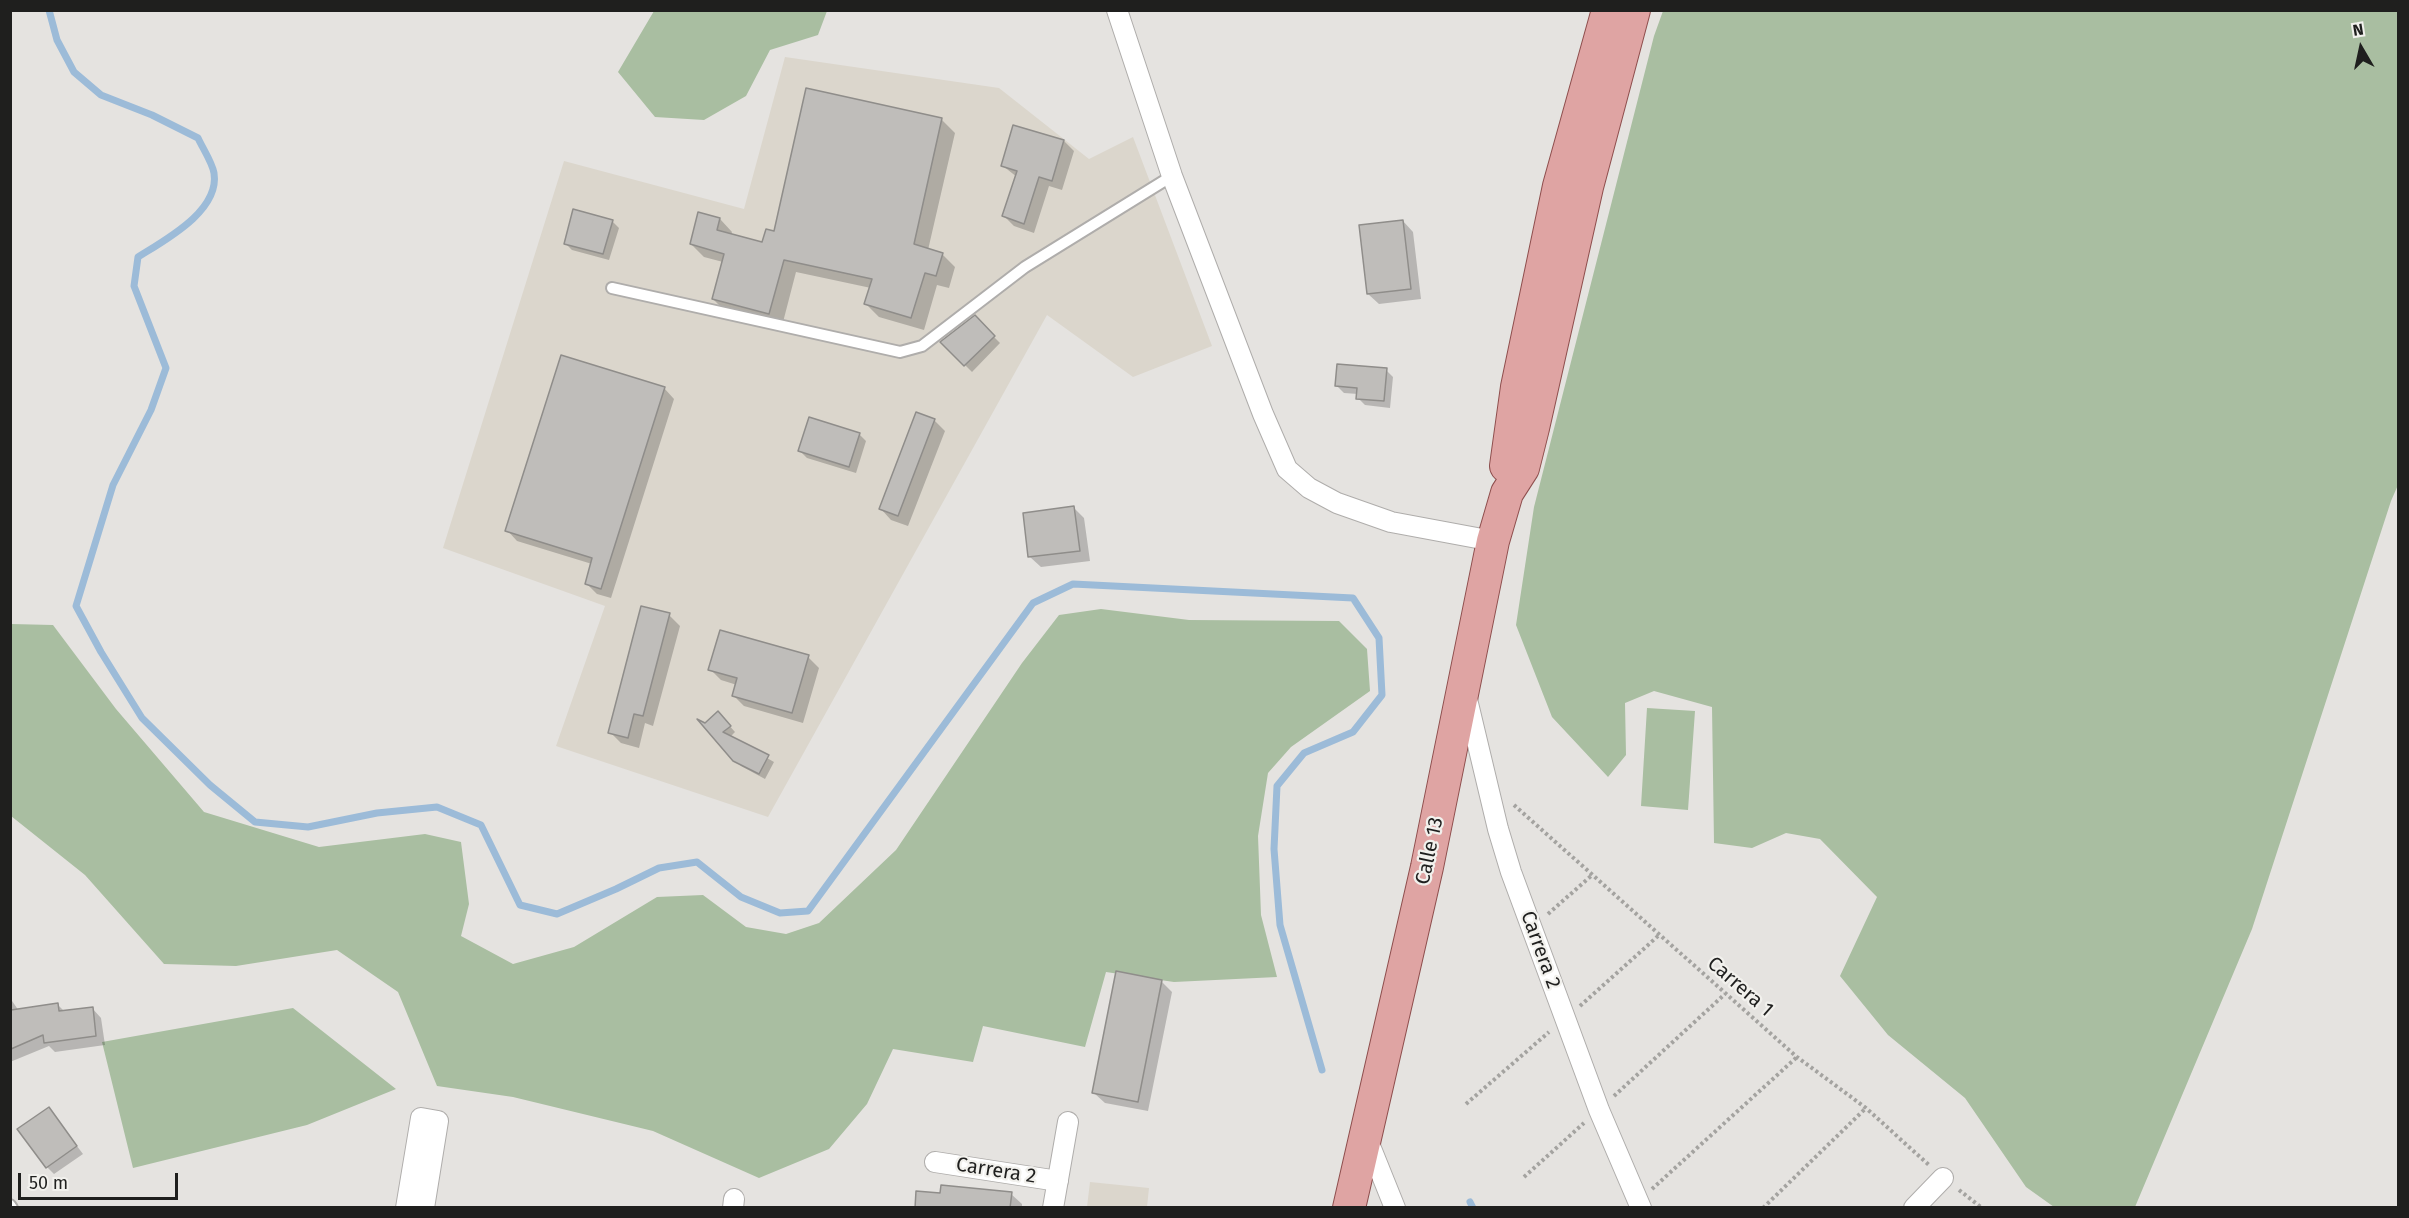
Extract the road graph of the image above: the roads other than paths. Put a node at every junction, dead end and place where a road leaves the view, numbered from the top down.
1 (1117, 10) edge
2 (1608, 10) edge
3 (1634, 10) edge
4 (1172, 176) junction
5 (612, 288) dead end
6 (1508, 493) junction
7 (1493, 541) junction
8 (1463, 684) junction
9 (1068, 1122) dead end
10 (1365, 1134) junction
11 (935, 1162) dead end
12 (1943, 1178) road end
13 (1058, 1181) junction
14 (1639, 1205) edge
15 (406, 1208) edge
16 (424, 1208) edge
17 (1053, 1208) edge
18 (1349, 1208) edge
19 (1395, 1208) edge
20 (1914, 1208) edge

1 - 4 street
2 - 6 main road
3 - 6 main road
4 - 5 lane
4 - 7 street
6 - 7 main road, Calle 13
7 - 8 main road, Calle 13
8 - 10 main road, Calle 13
8 - 14 street, Carrera 2
9 - 13 street
10 - 18 main road, Calle 13
10 - 19 street
11 - 13 street, Carrera 2
12 - 20 street
13 - 17 street
15 - 16 street

